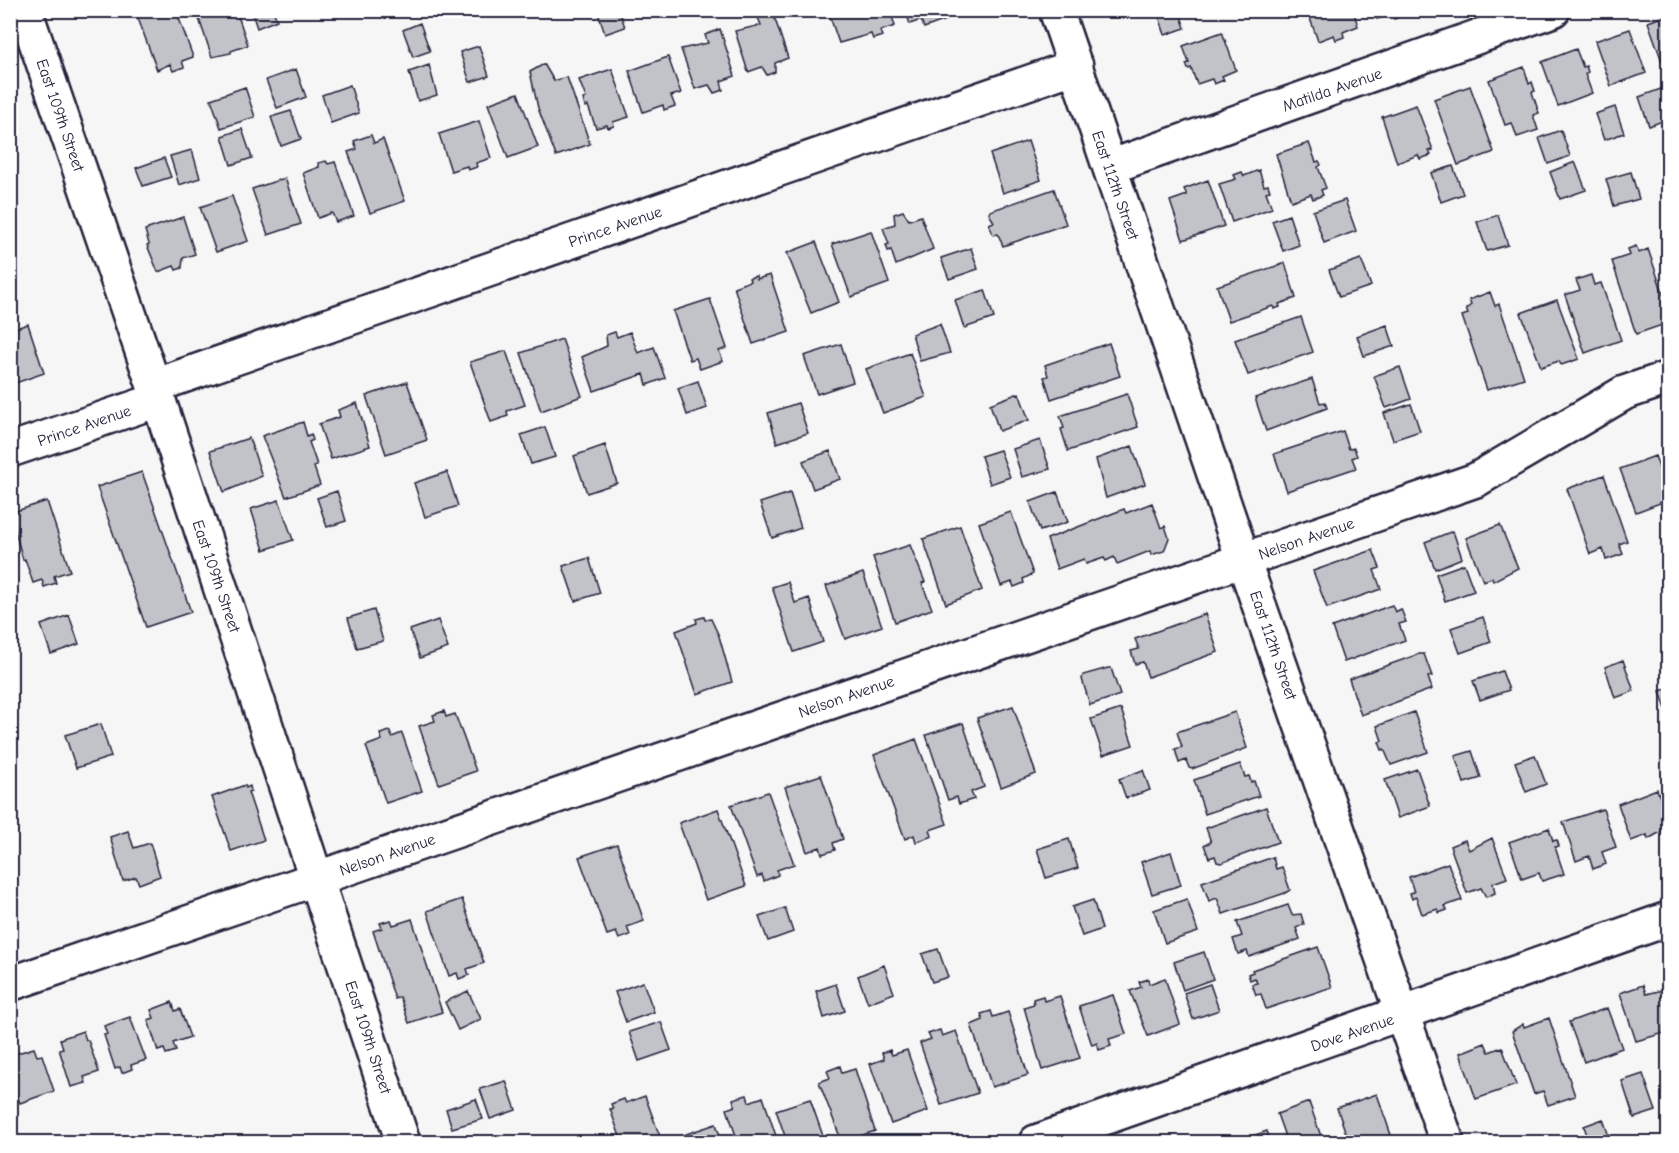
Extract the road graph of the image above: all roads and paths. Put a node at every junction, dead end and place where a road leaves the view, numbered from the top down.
1 (25, 10) edge
2 (1056, 10) edge
3 (1553, 10) edge
4 (1076, 66) junction
5 (1110, 167) junction
6 (1668, 378) edge
7 (156, 393) junction
8 (10, 450) edge
9 (1243, 559) junction
10 (318, 878) junction
11 (1668, 919) edge
12 (10, 984) edge
13 (1403, 1014) junction
14 (403, 1143) edge
15 (1036, 1143) edge
16 (1447, 1143) edge

1 - 7 street, East 109th Street
2 - 4 street, East 112th Street
3 - 5 street, Matilda Avenue
4 - 5 street, East 112th Street
4 - 7 street, Prince Avenue
5 - 9 street, East 112th Street
6 - 9 street, Nelson Avenue
7 - 8 street, Prince Avenue
7 - 10 street, East 109th Street
9 - 10 street, Nelson Avenue
9 - 13 street, East 112th Street
10 - 12 street, Nelson Avenue
10 - 14 street, East 109th Street
11 - 13 street, Dove Avenue
13 - 15 street, Dove Avenue
13 - 16 street, East 112th Street

